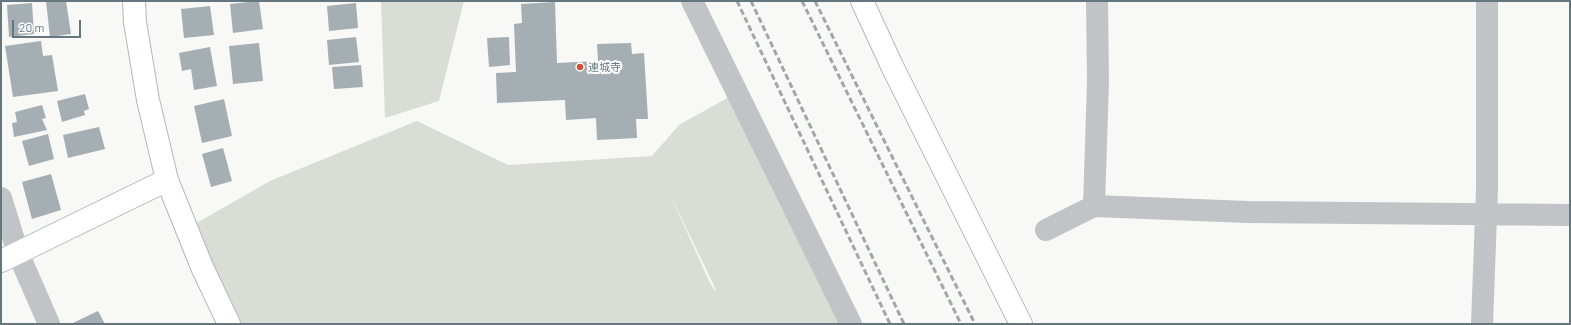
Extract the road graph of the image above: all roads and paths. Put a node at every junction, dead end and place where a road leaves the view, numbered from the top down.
1 (134, 1) edge
2 (692, 1) edge
3 (862, 1) edge
4 (1097, 1) edge
5 (1487, 1) edge
6 (167, 180) junction
7 (1, 198) edge
8 (1094, 206) junction
9 (1485, 215) junction
10 (1570, 215) edge
11 (1046, 230) dead end
12 (9, 257) edge
13 (49, 324) edge
14 (229, 324) edge
15 (851, 324) edge
16 (1021, 324) edge
17 (1482, 324) edge

1 - 6 street
2 - 15 street
3 - 16 street
4 - 8 street
5 - 9 street
6 - 12 street
6 - 14 street
7 - 12 street
8 - 9 street
8 - 11 street
9 - 10 street
9 - 17 street
12 - 13 street

